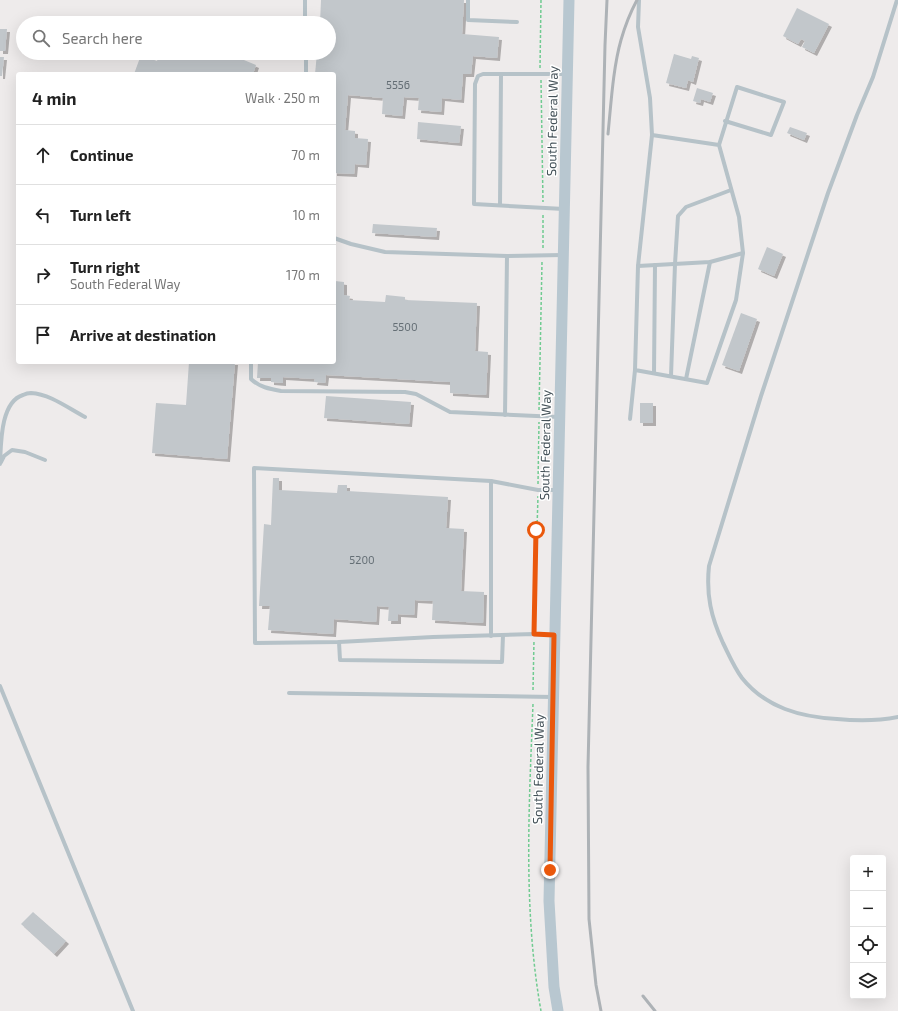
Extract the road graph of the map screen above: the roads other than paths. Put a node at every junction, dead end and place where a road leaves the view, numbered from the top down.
1 (305, 0) edge
2 (468, 0) edge
3 (569, 0) edge
4 (639, 0) edge
5 (897, 0) edge
6 (305, 16) edge
7 (517, 22) dead end
8 (306, 60) edge
9 (306, 72) edge
10 (568, 74) junction
11 (501, 75) junction
12 (725, 121) junction
13 (652, 135) junction
14 (719, 145) junction
15 (731, 190) junction
16 (500, 205) junction
17 (564, 209) junction
18 (336, 239) edge
19 (743, 253) junction
20 (563, 255) junction
21 (507, 256) junction
22 (710, 262) junction
23 (675, 264) junction
24 (638, 266) junction
25 (655, 266) junction
26 (251, 364) edge
27 (635, 370) junction
28 (654, 373) junction
29 (671, 376) junction
30 (686, 379) junction
31 (505, 415) junction
32 (85, 416) dead end
33 (560, 417) junction
34 (630, 419) dead end
35 (44, 460) dead end
36 (0, 464) edge
37 (491, 481) junction
38 (558, 490) junction
39 (554, 635) junction
40 (491, 636) junction
41 (503, 636) junction
42 (339, 642) junction
43 (0, 686) edge
44 (289, 693) dead end
45 (553, 697) junction
46 (898, 717) edge
47 (133, 1011) edge
48 (558, 1011) edge

1 - 6 lane
2 - 7 lane
3 - 10 main road, South Federal Way
4 - 13 lane
5 - 46 lane
8 - 9 lane
10 - 11 lane
10 - 17 main road, South Federal Way
11 - 16 lane
11 - 16 lane
12 - 12 lane
12 - 14 lane
13 - 14 lane
13 - 24 lane
14 - 15 lane
15 - 19 lane
15 - 23 lane
16 - 17 lane
17 - 20 main road, South Federal Way
18 - 21 lane
19 - 22 lane
19 - 30 lane
20 - 21 lane
20 - 33 main road, South Federal Way
21 - 31 lane
22 - 23 lane
22 - 30 lane
23 - 25 lane
23 - 29 lane
24 - 25 lane
24 - 27 lane
25 - 28 lane
26 - 31 lane
27 - 28 lane
27 - 34 lane
28 - 29 lane
29 - 30 lane
31 - 33 lane
32 - 36 lane
33 - 38 main road, South Federal Way
35 - 36 lane
37 - 38 lane
37 - 40 lane
37 - 42 lane
38 - 39 main road, South Federal Way
39 - 41 lane
39 - 45 main road, South Federal Way
40 - 41 lane
40 - 42 lane
41 - 42 lane
43 - 47 lane
44 - 45 lane
45 - 48 main road, South Federal Way

